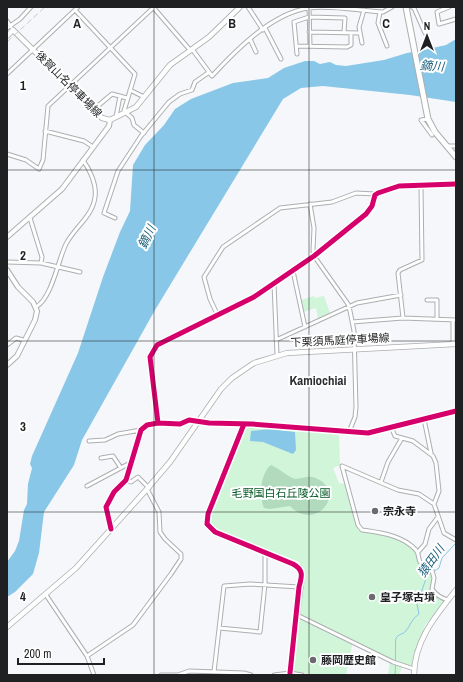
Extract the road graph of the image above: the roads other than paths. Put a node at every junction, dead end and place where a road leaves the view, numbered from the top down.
1 (31, 7) edge
2 (78, 7) edge
3 (154, 7) edge
4 (240, 7) edge
5 (248, 7) edge
6 (384, 7) edge
7 (392, 7) edge
8 (406, 7) edge
9 (412, 7) edge
10 (449, 7) edge
11 (309, 8) edge
12 (75, 10) junction
13 (364, 10) junction
14 (382, 12) junction
15 (309, 17) junction
16 (456, 19) edge
17 (7, 22) edge
18 (10, 28) edge
19 (264, 29) junction
20 (309, 32) junction
21 (344, 32) junction
22 (351, 33) junction
23 (360, 33) junction
24 (425, 33) dead end
25 (7, 36) edge
26 (250, 39) junction
27 (362, 43) dead end
28 (296, 46) junction
29 (310, 46) junction
30 (387, 46) dead end
31 (110, 49) junction
32 (191, 49) junction
33 (34, 50) junction
34 (256, 52) dead end
35 (297, 54) dead end
36 (281, 58) dead end
37 (208, 73) junction
38 (7, 74) edge
39 (70, 86) junction
40 (130, 90) junction
41 (120, 96) junction
42 (145, 97) junction
43 (127, 98) junction
44 (93, 110) junction
45 (126, 114) junction
46 (116, 117) junction
47 (428, 118) junction
48 (110, 120) junction
49 (45, 131) junction
50 (144, 133) junction
51 (432, 135) dead end
52 (446, 146) junction
53 (456, 146) edge
54 (93, 147) junction
55 (7, 154) edge
56 (456, 157) edge
57 (83, 160) junction
58 (456, 184) edge
59 (421, 186) junction
60 (375, 194) junction
61 (310, 204) junction
62 (30, 218) junction
63 (115, 218) dead end
64 (7, 237) edge
65 (314, 256) junction
66 (7, 262) edge
67 (41, 262) junction
68 (58, 267) junction
69 (7, 270) edge
70 (293, 271) junction
71 (80, 272) dead end
72 (274, 284) junction
73 (401, 295) junction
74 (427, 300) dead end
75 (36, 307) junction
76 (349, 307) junction
77 (218, 316) junction
78 (403, 318) junction
79 (437, 319) junction
80 (455, 320) edge
81 (352, 322) junction
82 (305, 327) junction
83 (23, 340) junction
84 (276, 340) junction
85 (454, 344) edge
86 (7, 345) edge
87 (354, 349) junction
88 (277, 355) junction
89 (7, 365) edge
90 (456, 411) edge
91 (424, 419) junction
92 (197, 421) junction
93 (158, 422) junction
94 (244, 424) junction
95 (391, 427) junction
96 (141, 430) junction
97 (350, 432) junction
98 (402, 438) junction
99 (89, 441) dead end
100 (431, 453) junction
101 (101, 458) dead end
102 (132, 462) junction
103 (121, 468) junction
104 (126, 480) junction
105 (381, 482) junction
106 (87, 486) dead end
107 (148, 488) junction
108 (434, 504) junction
109 (438, 517) junction
110 (110, 529) junction
111 (456, 540) edge
112 (265, 552) junction
113 (418, 552) junction
114 (265, 584) junction
115 (299, 587) junction
116 (455, 592) edge
117 (46, 595) junction
118 (448, 600) junction
119 (297, 614) junction
120 (7, 627) edge
121 (220, 628) junction
122 (87, 656) junction
123 (414, 669) junction
124 (214, 672) junction
125 (203, 673) edge
126 (290, 673) junction
127 (94, 675) edge
128 (161, 675) edge
129 (251, 675) edge
130 (274, 675) edge
131 (302, 675) edge
132 (414, 675) edge

1 - 18 street
2 - 12 street
3 - 31 street
3 - 32 street
4 - 32 main road, 後賀山名停車場線
5 - 19 street
6 - 14 street
7 - 14 street
8 - 47 main road
9 - 24 street
10 - 16 street
11 - 13 street
11 - 15 street
11 - 19 street
12 - 31 street
12 - 33 street
13 - 14 street
13 - 23 street
14 - 30 street
15 - 20 street
15 - 21 street
15 - 28 street
17 - 18 street
18 - 25 main road
18 - 33 main road, 後賀山名停車場線
19 - 26 street
19 - 36 street
20 - 21 street
20 - 29 street
21 - 22 street
22 - 23 street
22 - 29 street
23 - 27 street
26 - 34 street
26 - 37 street
28 - 29 street
28 - 35 street
31 - 39 street
31 - 40 street
32 - 37 street
32 - 42 main road, 後賀山名停車場線
33 - 38 street
33 - 39 main road, 後賀山名停車場線
37 - 50 street
39 - 44 main road, 後賀山名停車場線
39 - 49 street
40 - 42 street
40 - 43 street
41 - 43 street
41 - 44 street
41 - 46 street
42 - 45 main road, 後賀山名停車場線
43 - 45 street
44 - 48 main road, 後賀山名停車場線
45 - 46 main road, 後賀山名停車場線
45 - 50 street
46 - 48 main road, 後賀山名停車場線
47 - 51 street
47 - 52 main road
48 - 54 street
49 - 54 street
49 - 55 street
50 - 63 street
52 - 53 street
52 - 56 main road
54 - 57 street
57 - 62 street
57 - 68 street
58 - 59 street
59 - 60 street
59 - 73 street
60 - 61 street
60 - 65 street
61 - 65 street
61 - 77 street
62 - 64 street
62 - 67 street
65 - 70 street
65 - 76 street
66 - 67 street
67 - 68 street
68 - 71 street
68 - 75 street
69 - 75 street
70 - 72 street
70 - 82 street
72 - 77 street
72 - 84 street
73 - 76 street
73 - 78 street
74 - 79 street
75 - 83 street
76 - 81 street
76 - 82 street
77 - 93 street
78 - 79 street
78 - 81 street
79 - 80 street
80 - 85 street
81 - 87 street
82 - 84 street
83 - 86 street
83 - 89 street
84 - 88 street
85 - 87 main road, 下栗須馬庭停車場線
87 - 88 main road, 下栗須馬庭停車場線
87 - 97 street
88 - 92 main road, 下栗須馬庭停車場線
90 - 91 street
91 - 95 street
91 - 100 street
92 - 93 street
92 - 94 street
92 - 107 main road, 下栗須馬庭停車場線
93 - 96 street
94 - 97 street
94 - 112 street
95 - 97 street
95 - 98 street
96 - 99 street
96 - 102 street
98 - 100 street
98 - 105 street
100 - 108 street
101 - 103 street
102 - 103 street
102 - 104 street
103 - 106 street
104 - 107 street
104 - 110 street
105 - 108 street
105 - 113 street
107 - 110 main road, 下栗須馬庭停車場線
107 - 122 street
108 - 109 street
109 - 111 street
109 - 113 street
110 - 117 main road, 下栗須馬庭停車場線
112 - 114 street
112 - 115 street
113 - 118 street
114 - 115 street
114 - 121 street
114 - 121 street
115 - 119 street
116 - 118 main road
117 - 120 main road, 下栗須馬庭停車場線
117 - 122 street
118 - 123 main road
119 - 123 street
119 - 126 street
121 - 124 street
122 - 127 street
123 - 132 main road
124 - 125 street
124 - 129 street
125 - 128 street
126 - 130 street
126 - 131 street

